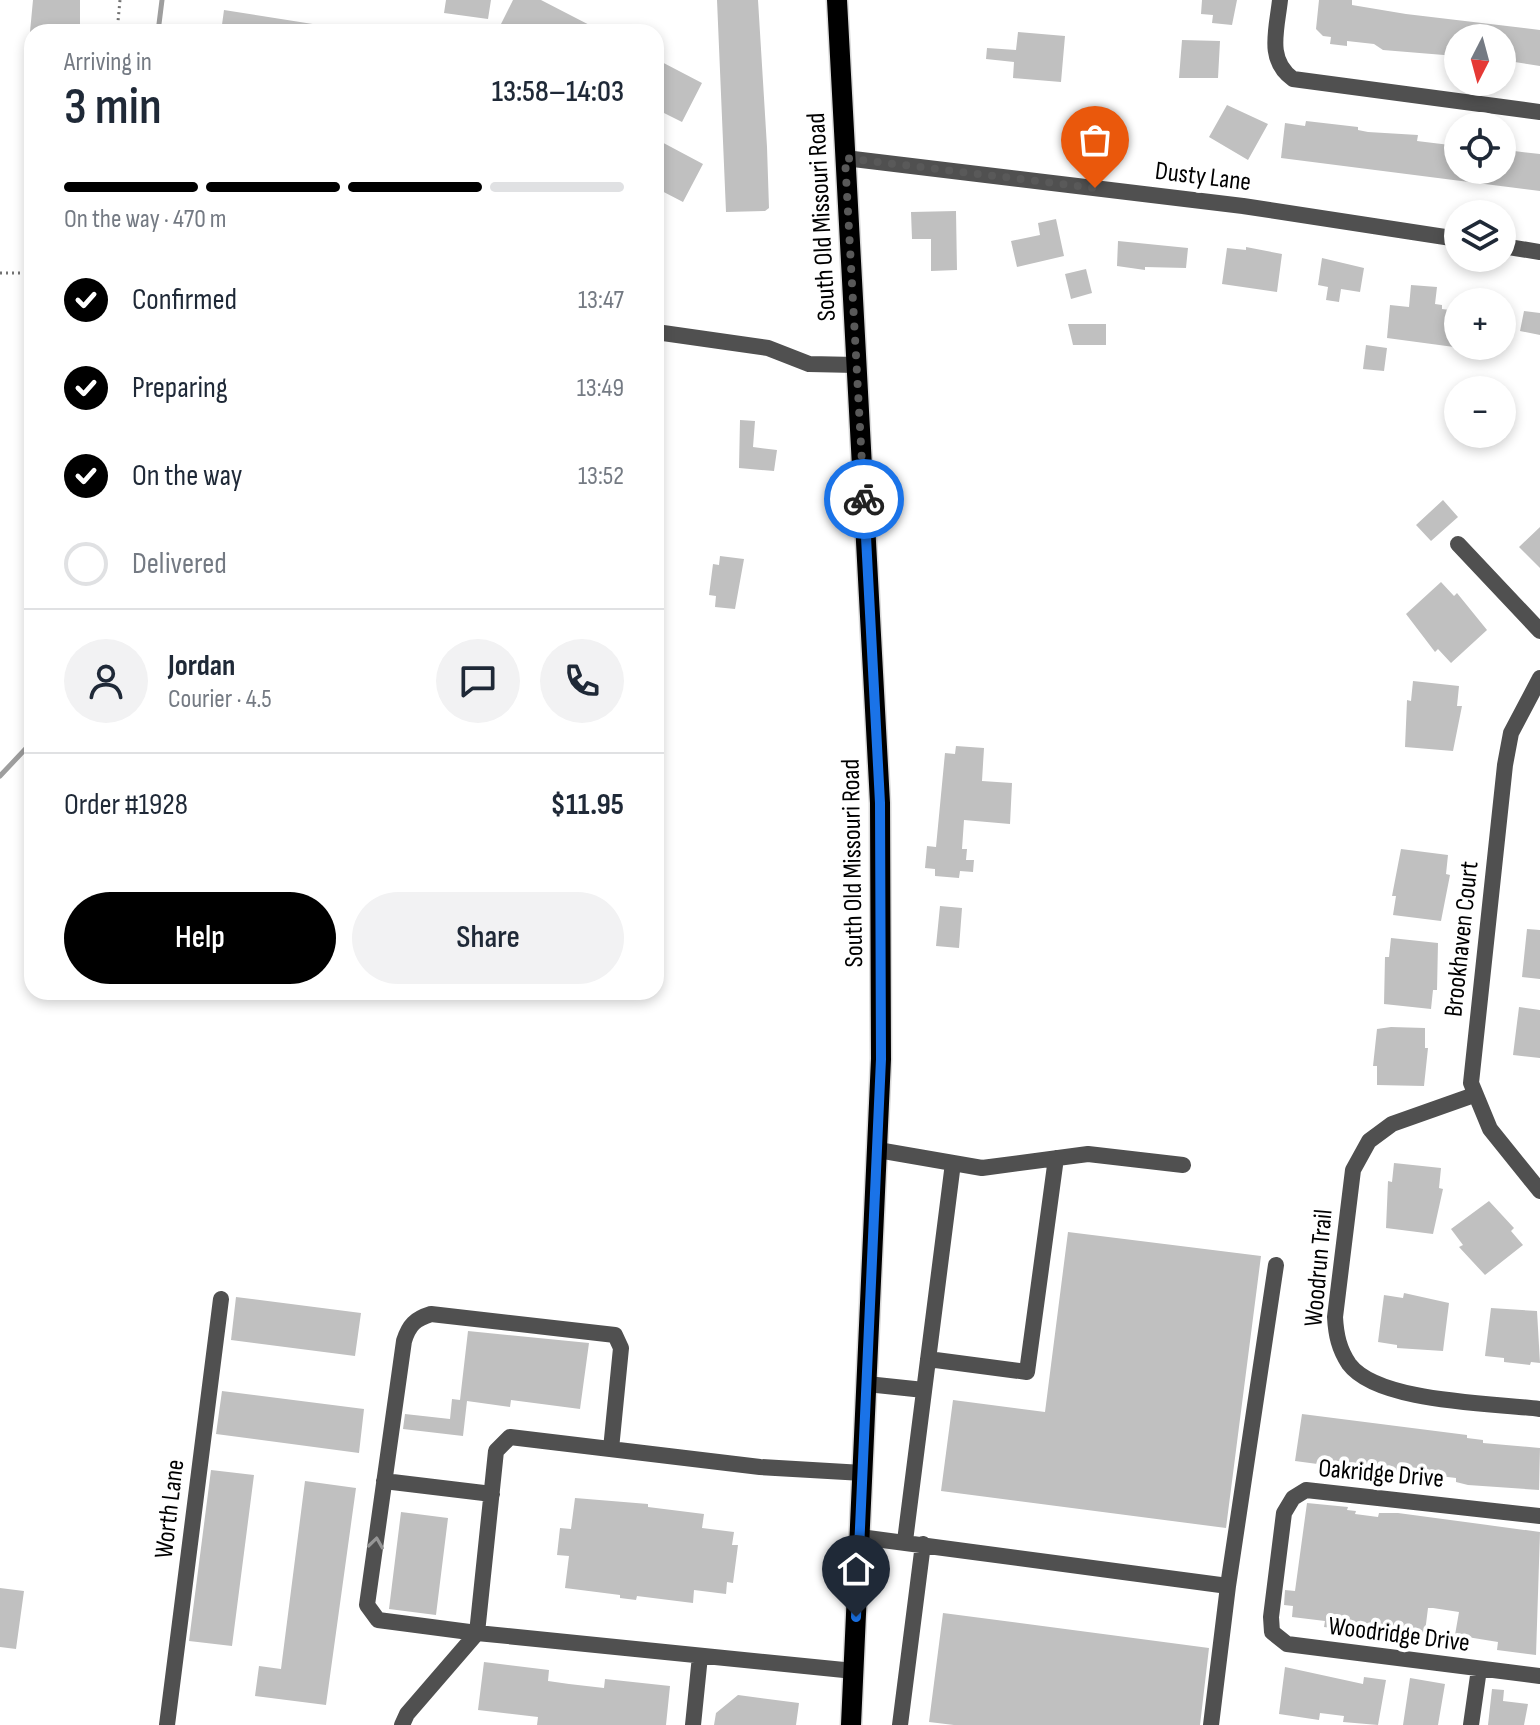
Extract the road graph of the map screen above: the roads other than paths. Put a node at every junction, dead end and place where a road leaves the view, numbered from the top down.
1 (837, 0) edge
2 (1280, 0) edge
3 (1540, 112) edge
4 (845, 158) junction
5 (1444, 237) edge
6 (1516, 248) edge
7 (1540, 252) edge
8 (664, 333) edge
9 (856, 365) junction
10 (1458, 544) dead end
11 (1540, 631) edge
12 (1540, 678) edge
13 (1474, 1095) junction
14 (878, 1150) junction
15 (1056, 1158) junction
16 (953, 1163) junction
17 (1183, 1165) dead end
18 (1540, 1191) edge
19 (1276, 1265) dead end
20 (221, 1299) dead end
21 (928, 1359) junction
22 (867, 1384) junction
23 (924, 1390) junction
24 (1540, 1409) edge
25 (611, 1449) junction
26 (863, 1473) junction
27 (384, 1481) junction
28 (492, 1494) junction
29 (1540, 1516) edge
30 (860, 1537) junction
31 (905, 1541) junction
32 (923, 1544) junction
33 (1228, 1586) junction
34 (1271, 1617) joint
35 (477, 1633) junction
36 (700, 1656) junction
37 (1479, 1669) junction
38 (854, 1671) junction
39 (1540, 1676) edge
40 (167, 1725) edge
41 (402, 1725) edge
42 (693, 1725) edge
43 (851, 1725) edge
44 (900, 1725) edge
45 (1211, 1725) edge
46 (1471, 1725) edge

1 - 4 main road, South Old Missouri Road
2 - 3 street
4 - 5 street, Dusty Lane
4 - 9 main road, South Old Missouri Road
6 - 7 street
8 - 9 street
9 - 14 main road, South Old Missouri Road
10 - 11 street
12 - 13 street, Brookhaven Court
13 - 18 street, Brookhaven Court
13 - 24 street, Woodrun Trail
14 - 16 street
14 - 22 main road, South Old Missouri Road
15 - 16 street
15 - 17 street
15 - 21 street
16 - 21 street
19 - 33 street
20 - 40 street, Worth Lane
21 - 23 street
22 - 23 street
22 - 26 main road, South Old Missouri Road
23 - 31 street
25 - 26 street
25 - 27 street
25 - 28 street
26 - 30 main road, South Old Missouri Road
27 - 28 street
35 -> 27 street
28 - 35 street
29 - 34 street, Oakridge Drive
30 - 31 street
30 - 38 main road, South Old Missouri Road
31 - 32 street
32 - 33 street
32 - 44 street
33 - 45 street
34 - 37 street, Woodridge Drive
35 - 36 street
35 - 41 street
36 - 38 street
36 - 42 street
37 - 39 street, Woodridge Drive
37 - 46 street
38 - 43 main road, South Old Missouri Road

